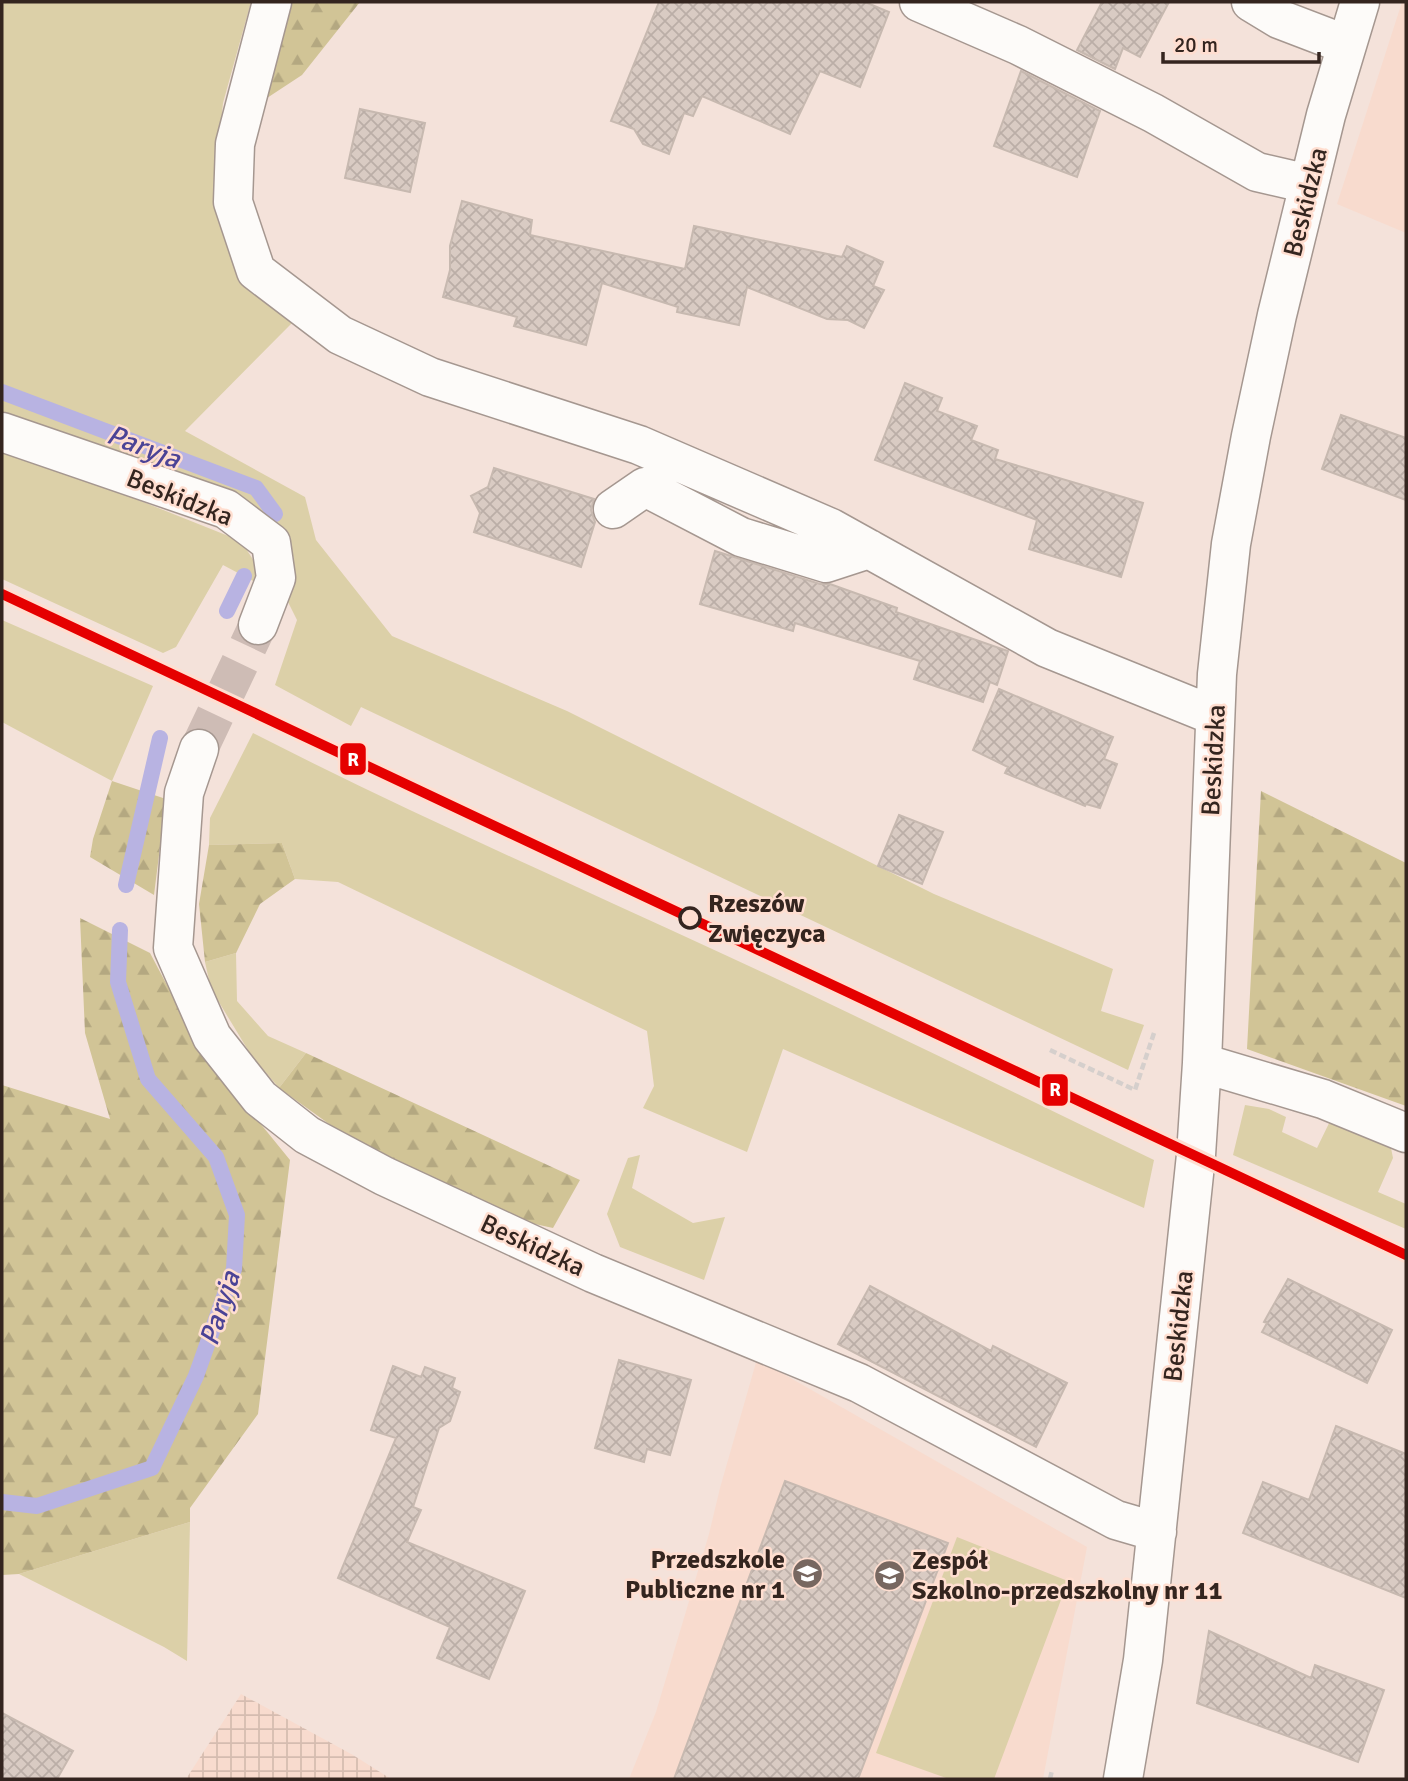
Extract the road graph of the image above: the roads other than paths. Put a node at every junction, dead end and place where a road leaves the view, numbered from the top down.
1 (272, 2) edge
2 (919, 2) edge
3 (1251, 2) edge
4 (1360, 2) edge
5 (1347, 46) junction
6 (1309, 184) junction
7 (2, 432) edge
8 (613, 509) dead end
9 (869, 549) junction
10 (258, 625) tunnel mouth
11 (1216, 716) junction
12 (199, 749) tunnel mouth
13 (1202, 1063) junction
14 (1406, 1133) edge
15 (1157, 1532) junction
16 (1123, 1779) edge

1 - 9 street
2 - 6 street
3 - 5 street
4 - 5 street, Beskidzka
5 - 6 street, Beskidzka
6 - 11 street, Beskidzka
7 - 10 street, Beskidzka
8 - 9 street
9 - 11 street
11 - 13 street, Beskidzka
12 - 15 street, Beskidzka
13 - 14 street
13 - 15 street, Beskidzka
15 - 16 street, Beskidzka

